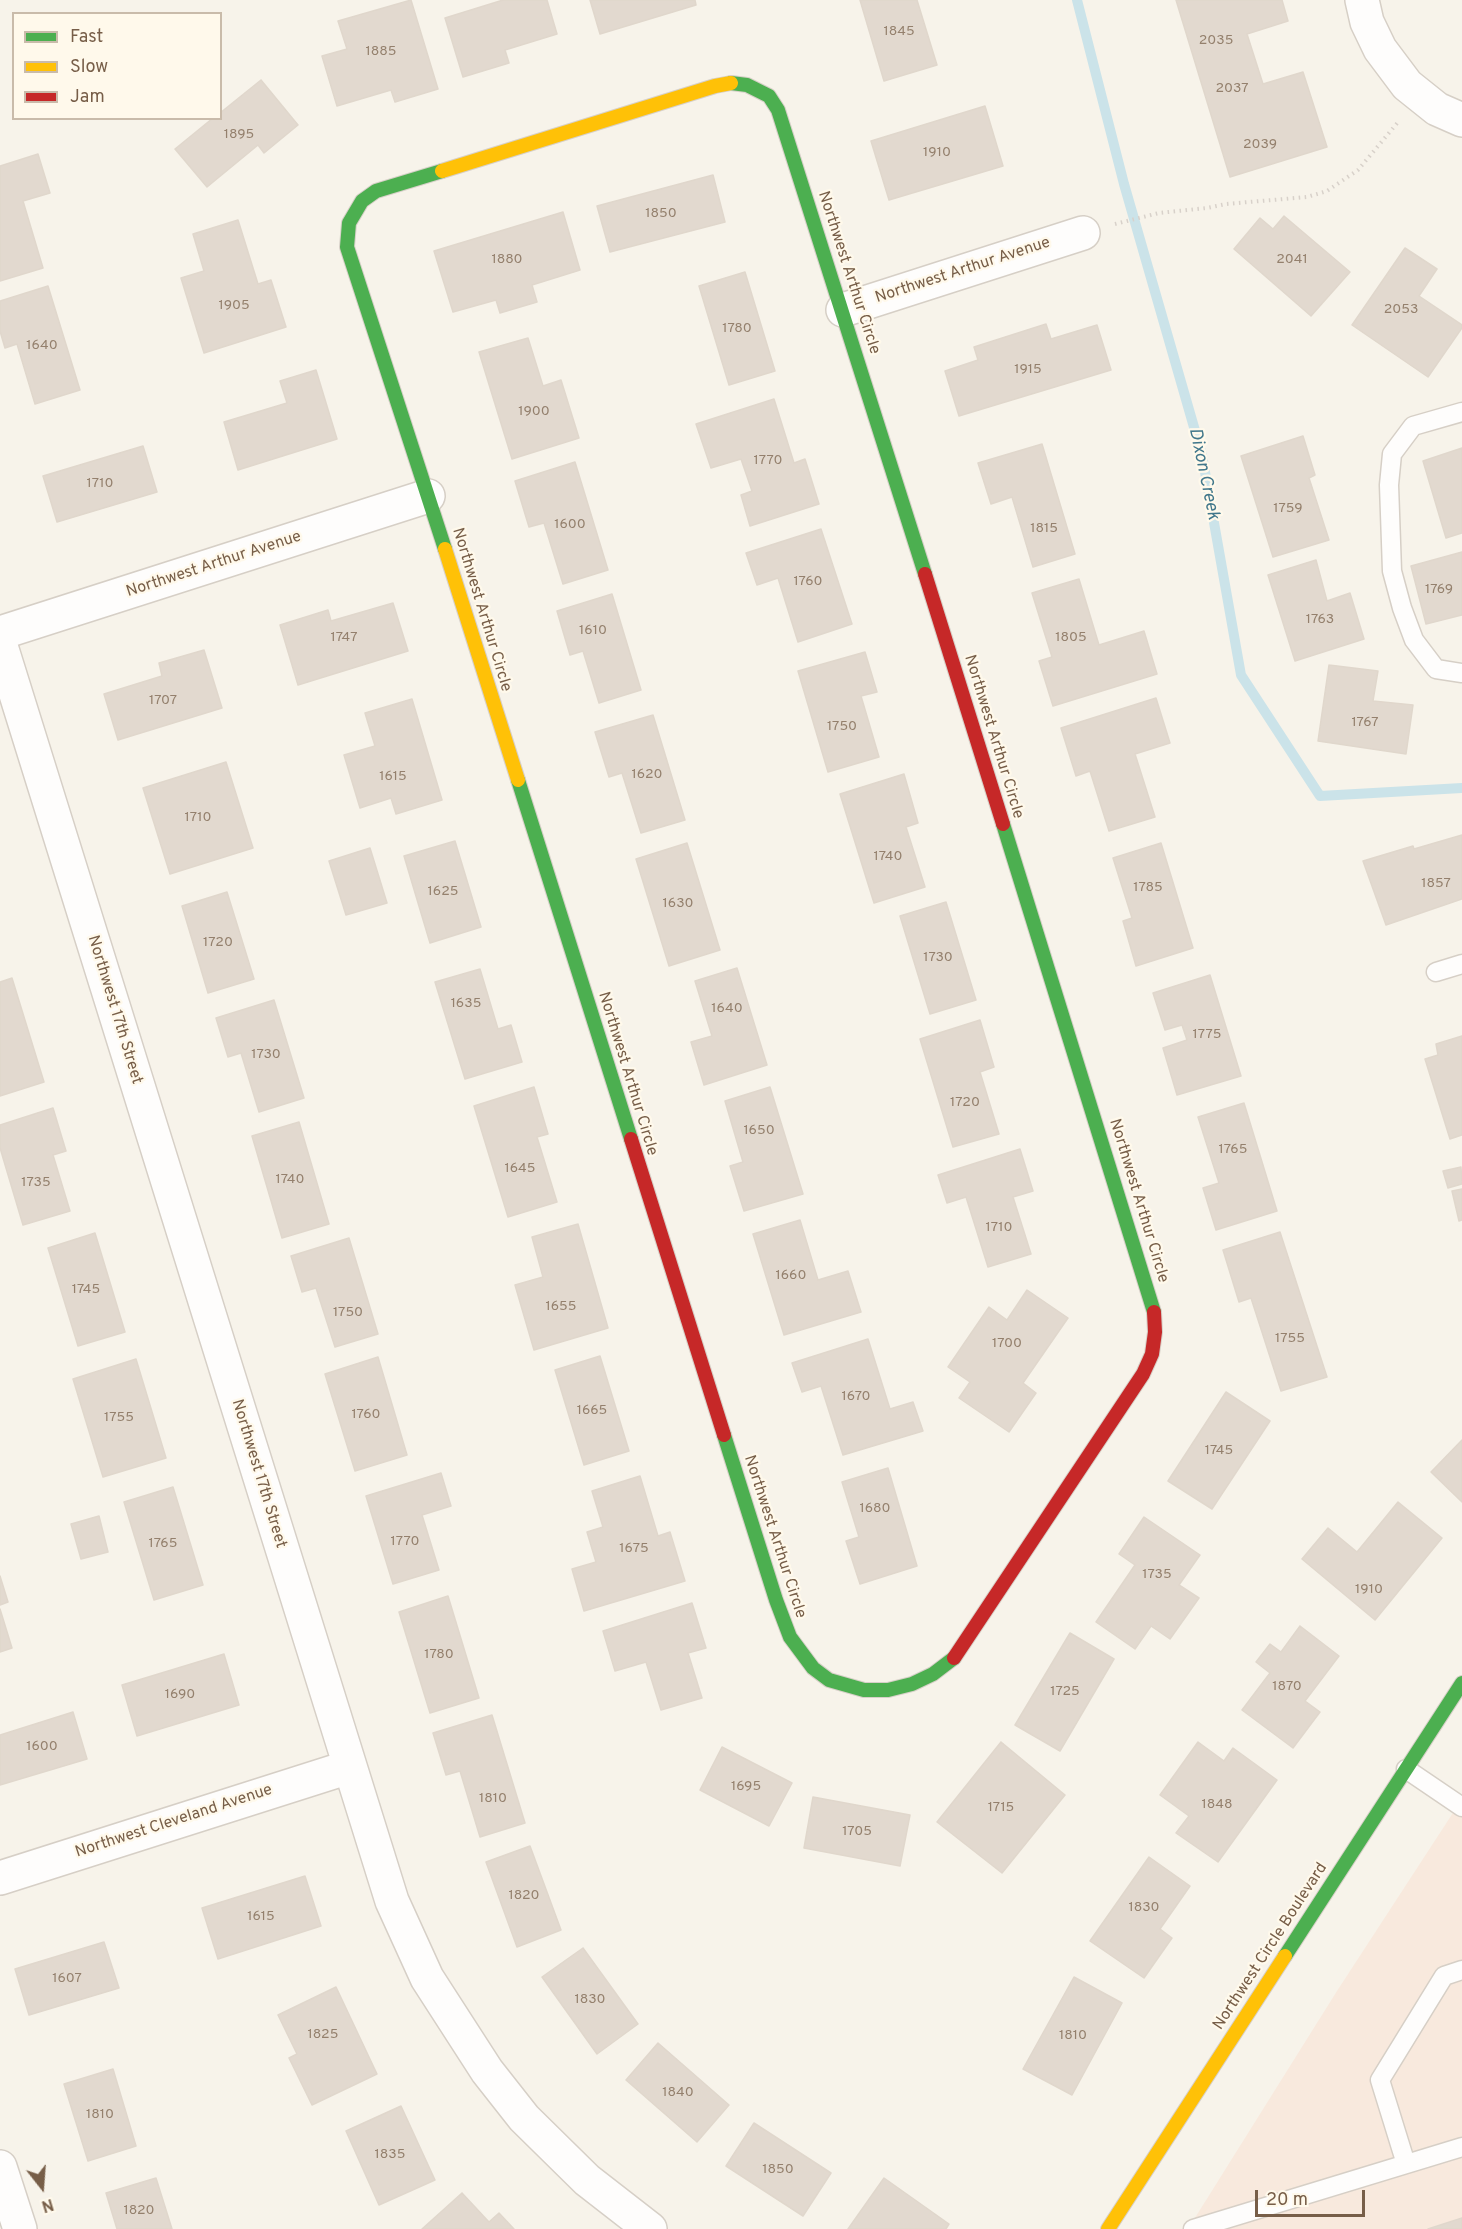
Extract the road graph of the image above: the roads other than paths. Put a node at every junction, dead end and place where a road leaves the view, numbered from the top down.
1 (1362, 0) edge
2 (1462, 120) edge
3 (1097, 229) road end
4 (843, 310) junction
5 (1462, 412) edge
6 (428, 496) junction
7 (0, 633) edge
8 (0, 643) edge
9 (1462, 674) edge
10 (1462, 964) edge
11 (1436, 972) dead end
12 (1462, 1683) edge
13 (349, 1767) junction
14 (1406, 1769) junction
15 (1462, 1807) edge
16 (0, 1878) edge
17 (1462, 1971) edge
18 (1462, 2147) edge
19 (1406, 2164) junction
20 (0, 2167) edge
21 (1249, 2221) edge
22 (20, 2229) edge
23 (650, 2229) edge
24 (1108, 2229) edge
25 (1193, 2229) edge

1 - 2 street
3 - 4 street, Northwest Arthur Avenue
4 - 6 street, Northwest Arthur Circle
4 - 6 street, Northwest Arthur Circle
5 - 9 lane
6 - 7 street, Northwest Arthur Avenue
8 - 13 street, Northwest 17th Street
10 - 11 lane
12 - 14 street, Northwest Circle Boulevard
13 - 16 street, Northwest Cleveland Avenue
13 - 23 street, Northwest 17th Street
14 - 15 lane
14 - 24 street, Northwest Circle Boulevard
17 - 19 lane
18 - 19 lane
19 - 21 lane
20 - 22 street
21 - 25 lane

